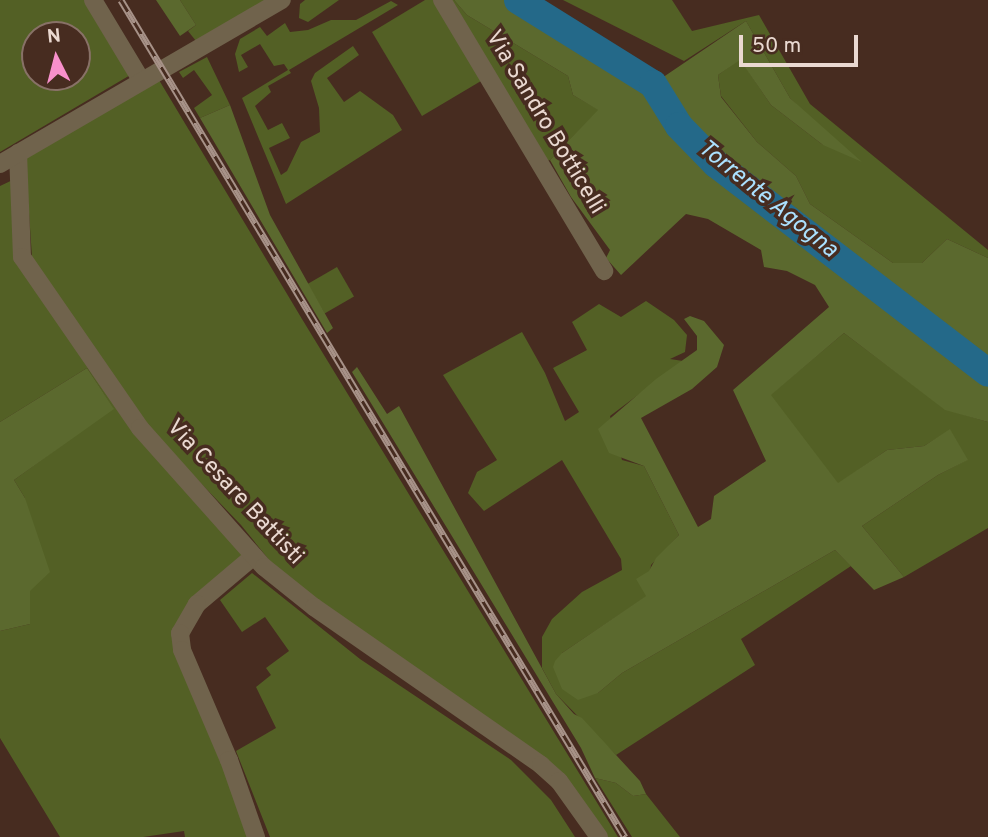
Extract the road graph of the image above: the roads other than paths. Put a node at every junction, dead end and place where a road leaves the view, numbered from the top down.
1 (93, 0) edge
2 (282, 0) edge
3 (442, 0) edge
4 (141, 80) junction
5 (18, 153) junction
6 (0, 164) edge
7 (604, 271) dead end
8 (254, 556) junction
9 (256, 837) edge
10 (599, 837) edge

1 - 4 street
2 - 4 street
3 - 7 street, Via Sandro Botticelli
4 - 5 street
5 - 6 street
5 - 8 street, Via Cesare Battisti
8 - 9 street
8 - 10 street, Via Cesare Battisti

